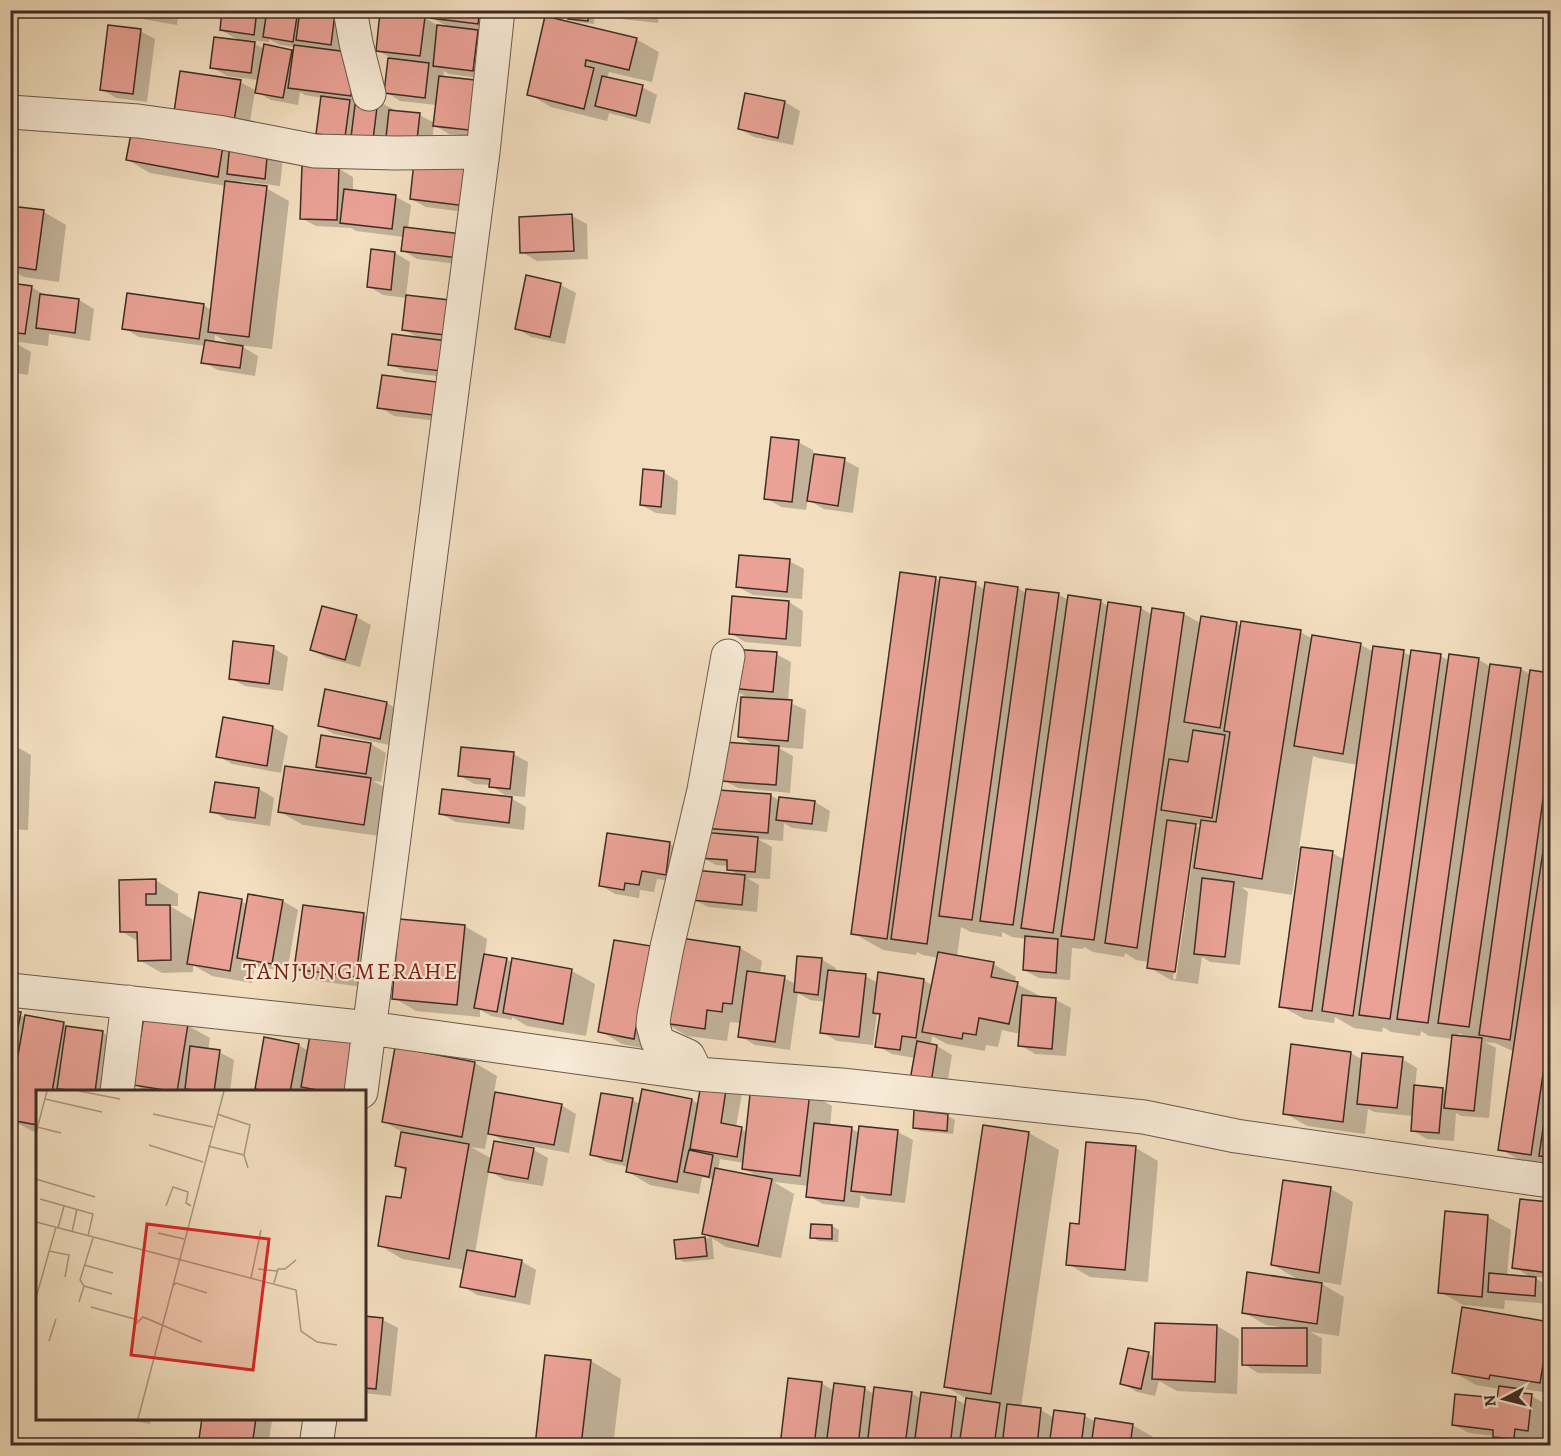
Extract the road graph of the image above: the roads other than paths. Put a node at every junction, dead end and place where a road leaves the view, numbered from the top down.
1 (350, 10) edge
2 (498, 10) edge
3 (369, 94) dead end
4 (10, 112) edge
5 (483, 152) junction
6 (728, 656) dead end
7 (10, 990) edge
8 (128, 1002) junction
9 (369, 1028) junction
10 (697, 1074) junction
11 (117, 1090) edge
12 (361, 1090) edge
13 (1551, 1181) edge
14 (320, 1420) edge
15 (316, 1446) edge

1 - 3 street
2 - 5 street
4 - 5 street
5 - 9 street
6 - 10 street
7 - 8 street
8 - 9 street
8 - 11 street
9 - 10 street
9 - 12 street
10 - 13 street
14 - 15 street

